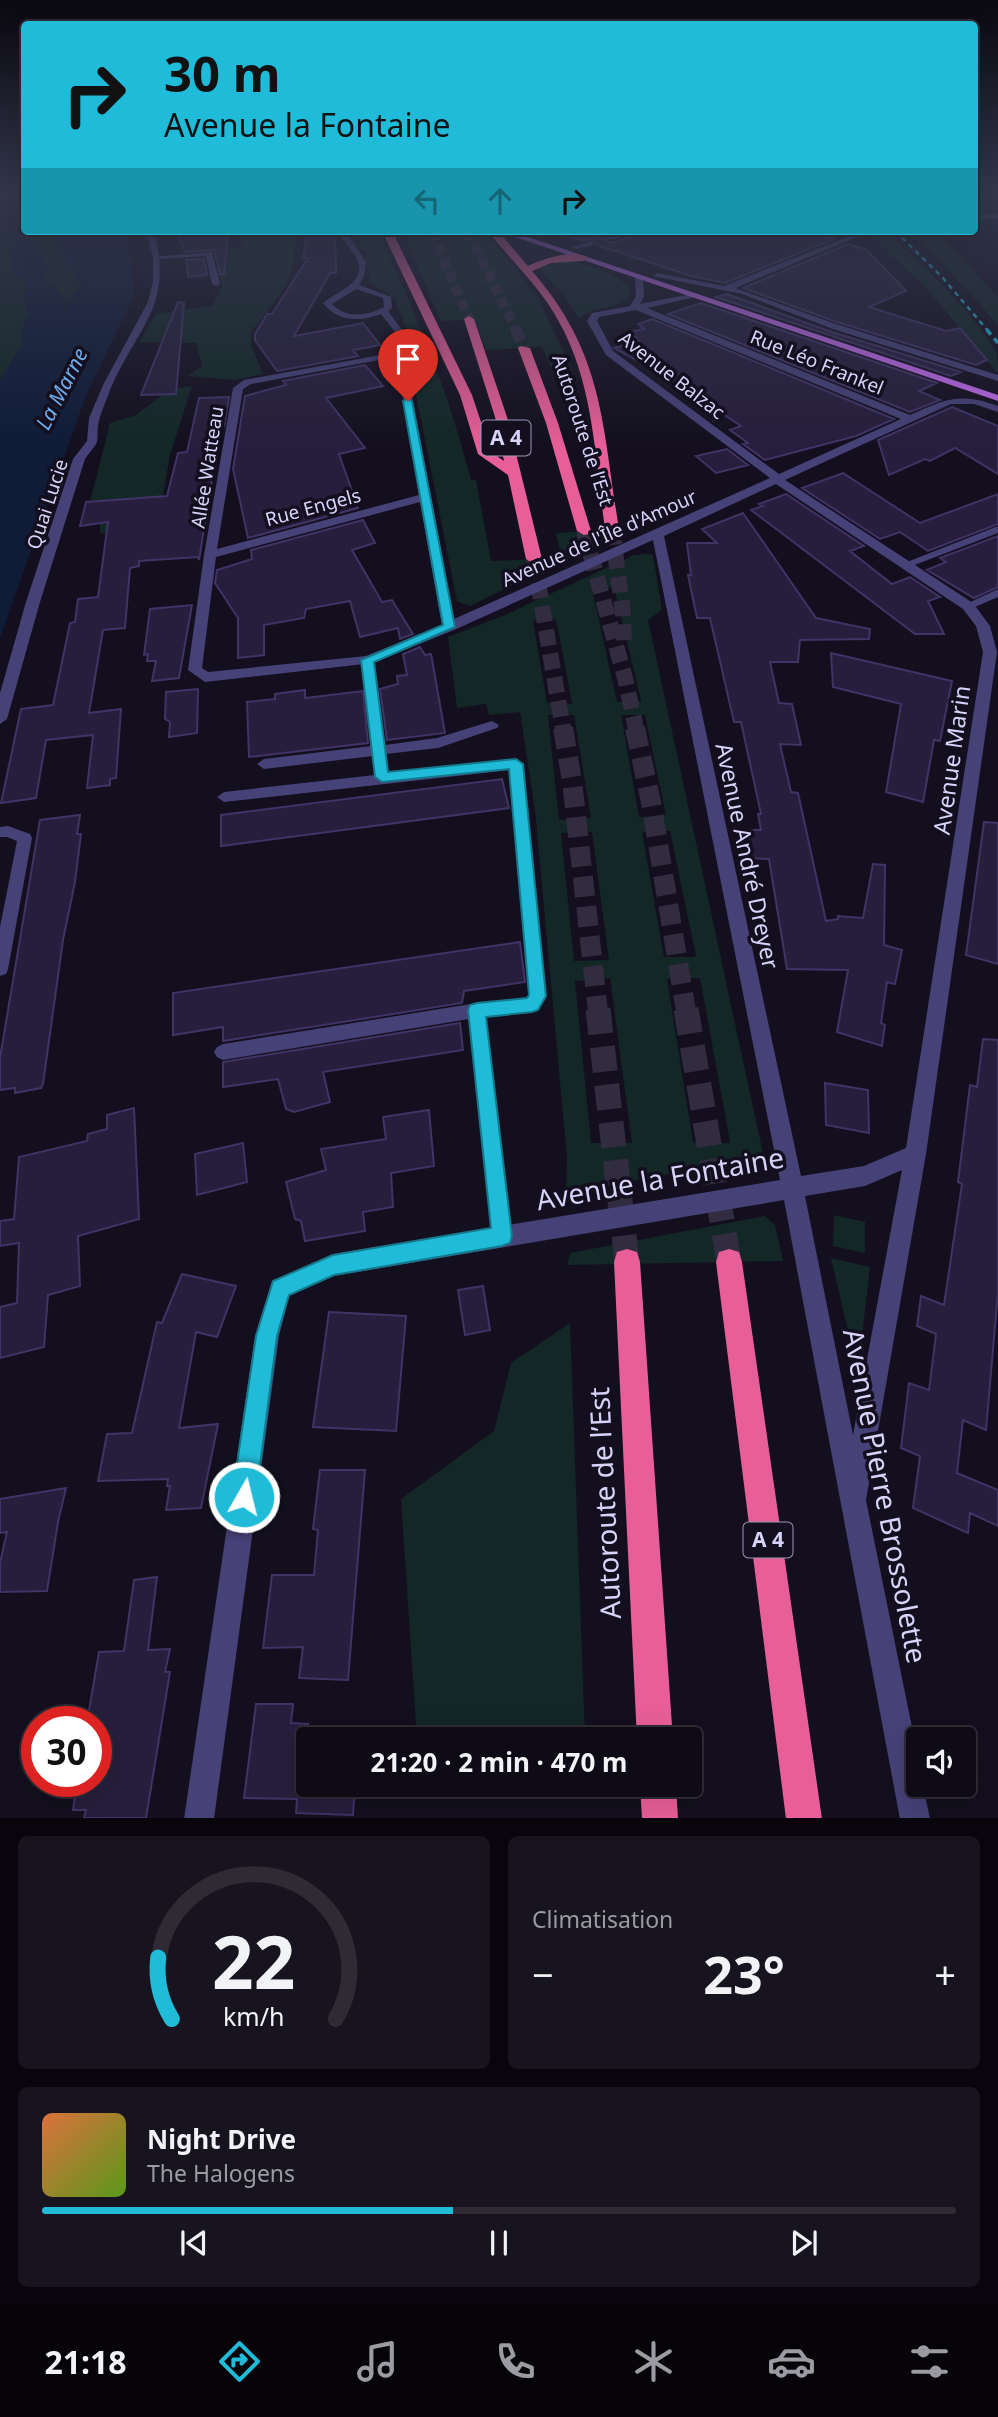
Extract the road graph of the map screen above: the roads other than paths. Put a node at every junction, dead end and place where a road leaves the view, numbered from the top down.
1 (158, 278) edge
2 (215, 278) edge
3 (360, 278) edge
4 (410, 278) edge
5 (532, 278) edge
6 (636, 278) edge
7 (663, 278) edge
8 (668, 278) edge
9 (750, 278) edge
10 (639, 279) junction
11 (216, 284) dead end
12 (355, 286) junction
13 (726, 288) junction
14 (691, 297) junction
15 (634, 306) junction
16 (383, 311) junction
17 (468, 319) tunnel mouth
18 (524, 348) tunnel mouth
19 (405, 352) junction
20 (998, 378) edge
21 (998, 387) edge
22 (998, 398) edge
23 (998, 409) edge
24 (910, 419) junction
25 (516, 474) junction
26 (778, 478) junction
27 (426, 497) junction
28 (612, 529) tunnel mouth
29 (998, 529) edge
30 (584, 531) tunnel mouth
31 (658, 534) junction
32 (210, 555) junction
33 (534, 559) tunnel mouth
34 (908, 565) junction
35 (998, 593) edge
36 (968, 606) junction
37 (449, 627) junction
38 (368, 660) junction
39 (205, 677) joint
40 (0, 719) edge
41 (492, 725) dead end
42 (378, 751) junction
43 (264, 764) dead end
44 (382, 777) junction
45 (225, 797) dead end
46 (0, 832) edge
47 (0, 969) edge
48 (477, 1010) junction
49 (223, 1052) dead end
50 (916, 1154) junction
51 (792, 1186) junction
52 (502, 1236) junction
53 (627, 1262) tunnel mouth
54 (729, 1262) tunnel mouth
55 (854, 1497) junction
56 (654, 1727) edge
57 (659, 1797) edge
58 (199, 1818) edge
59 (660, 1818) edge
60 (804, 1818) edge
61 (915, 1818) edge

1 - 40 street, Quai Lucie
2 - 11 lane
3 - 12 lane
4 - 25 highway
5 - 28 highway
6 - 10 main road
7 - 21 main road
8 - 13 street
9 - 13 street
10 - 14 main road
10 - 15 street
12 - 16 lane
12 - 16 lane
13 - 20 street
14 - 15 street
14 - 22 main road
15 - 24 street, Rue Léo Frankel
15 - 26 street, Avenue Balzac
16 - 19 lane
17 - 25 highway, A 4
18 - 30 highway, Autoroute de l’Est / A 4
19 - 27 street
19 - 32 street, Allée Watteau
23 - 24 street, Avenue de l'Île d'Amour
24 - 26 street, Avenue de l'Île d'Amour
25 - 33 highway, A 4
26 - 31 street, Avenue de l'Île d'Amour
26 - 34 street, Avenue Marin
27 - 32 street, Rue Engels
27 - 37 street
29 - 34 lane
31 - 37 street, Avenue de l'Île d'Amour
31 - 51 street, Avenue André Dreyer
32 - 39 street, Allée Watteau
34 - 36 street, Avenue Marin
35 - 36 lane
36 - 50 street, Avenue Marin
37 - 38 street, Avenue de l'Île d'Amour
38 - 39 street, Avenue de l'Île d'Amour
38 - 42 lane
41 - 42 lane
42 - 43 lane
42 - 44 lane
44 - 45 lane
44 - 48 lane
46 - 47 lane
48 - 49 lane
48 - 52 lane
50 - 51 street, Avenue la Fontaine
50 - 55 street, Avenue Marin
51 - 52 street, Avenue la Fontaine
51 - 55 street, Avenue Pierre Brossolette
52 - 58 street, Avenue la Fontaine
53 - 56 highway, Autoroute de l’Est
54 - 60 highway, A 4
55 - 61 street, Avenue Pierre Brossolette
57 - 59 highway

